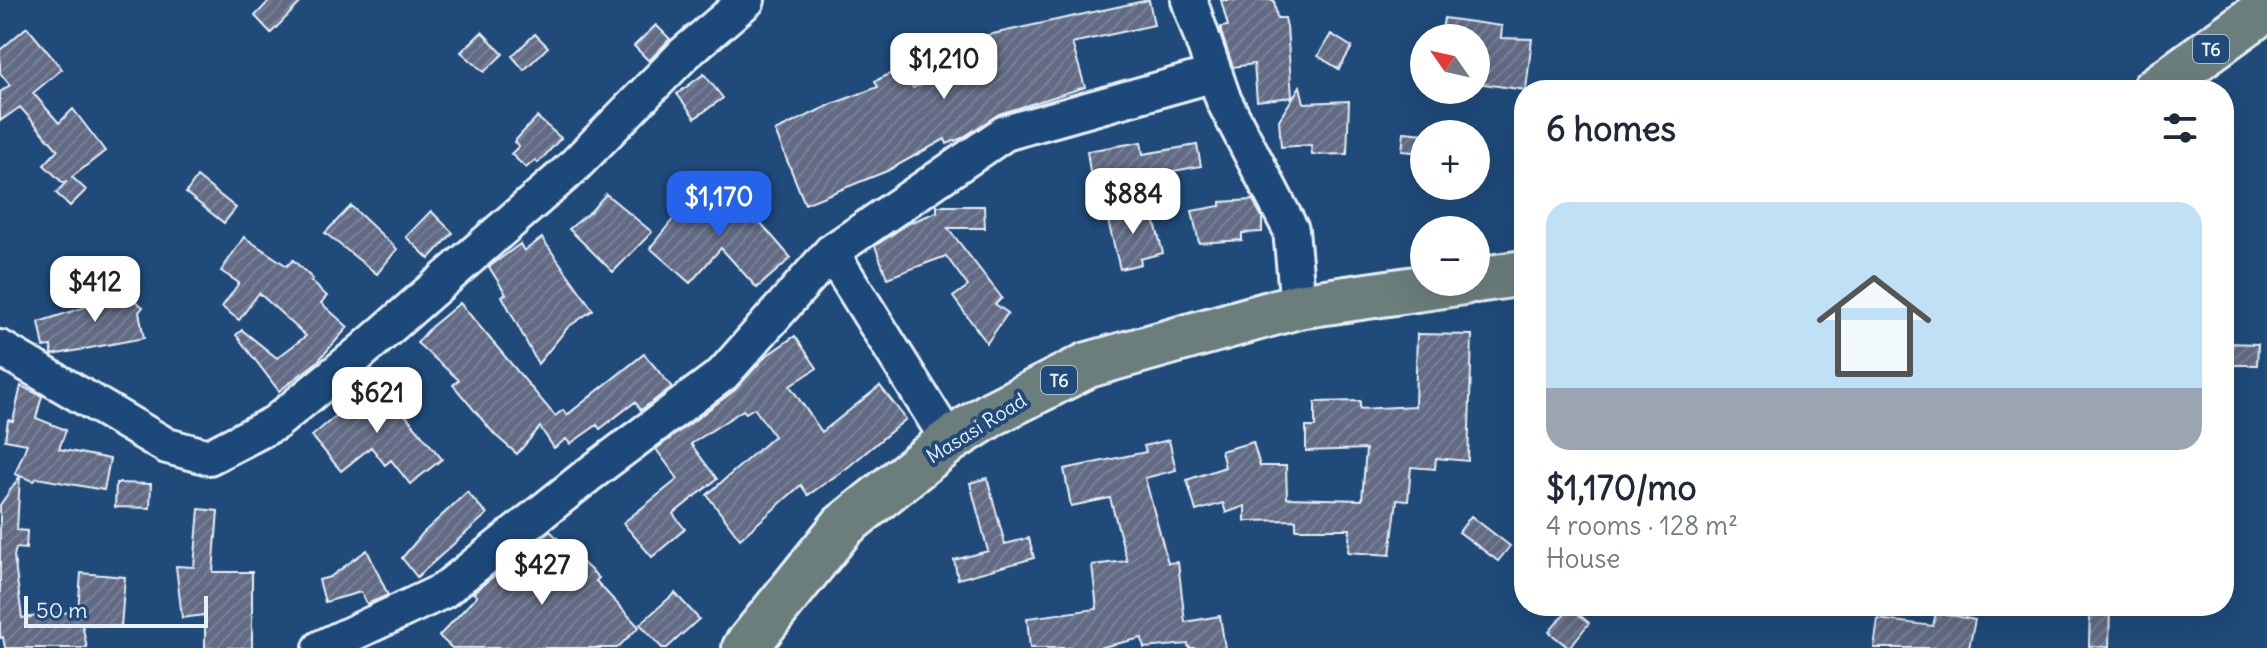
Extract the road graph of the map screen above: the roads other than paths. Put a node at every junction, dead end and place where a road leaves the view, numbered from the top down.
1 (747, 0) edge
2 (1189, 0) edge
3 (2267, 8) edge
4 (1215, 74) junction
5 (2168, 80) edge
6 (831, 252) junction
7 (1514, 274) edge
8 (1490, 278) edge
9 (1410, 290) edge
10 (1298, 306) junction
11 (0, 348) edge
12 (949, 441) junction
13 (321, 648) edge
14 (745, 648) edge

1 - 11 street
2 - 4 street
3 - 5 highway, T6
4 - 6 street
4 - 10 street
6 - 12 street
6 - 13 street
7 - 8 highway
9 - 10 highway, Masasi Road / T6
10 - 12 highway, Masasi Road / T6
12 - 14 highway, Masasi Road / T6

